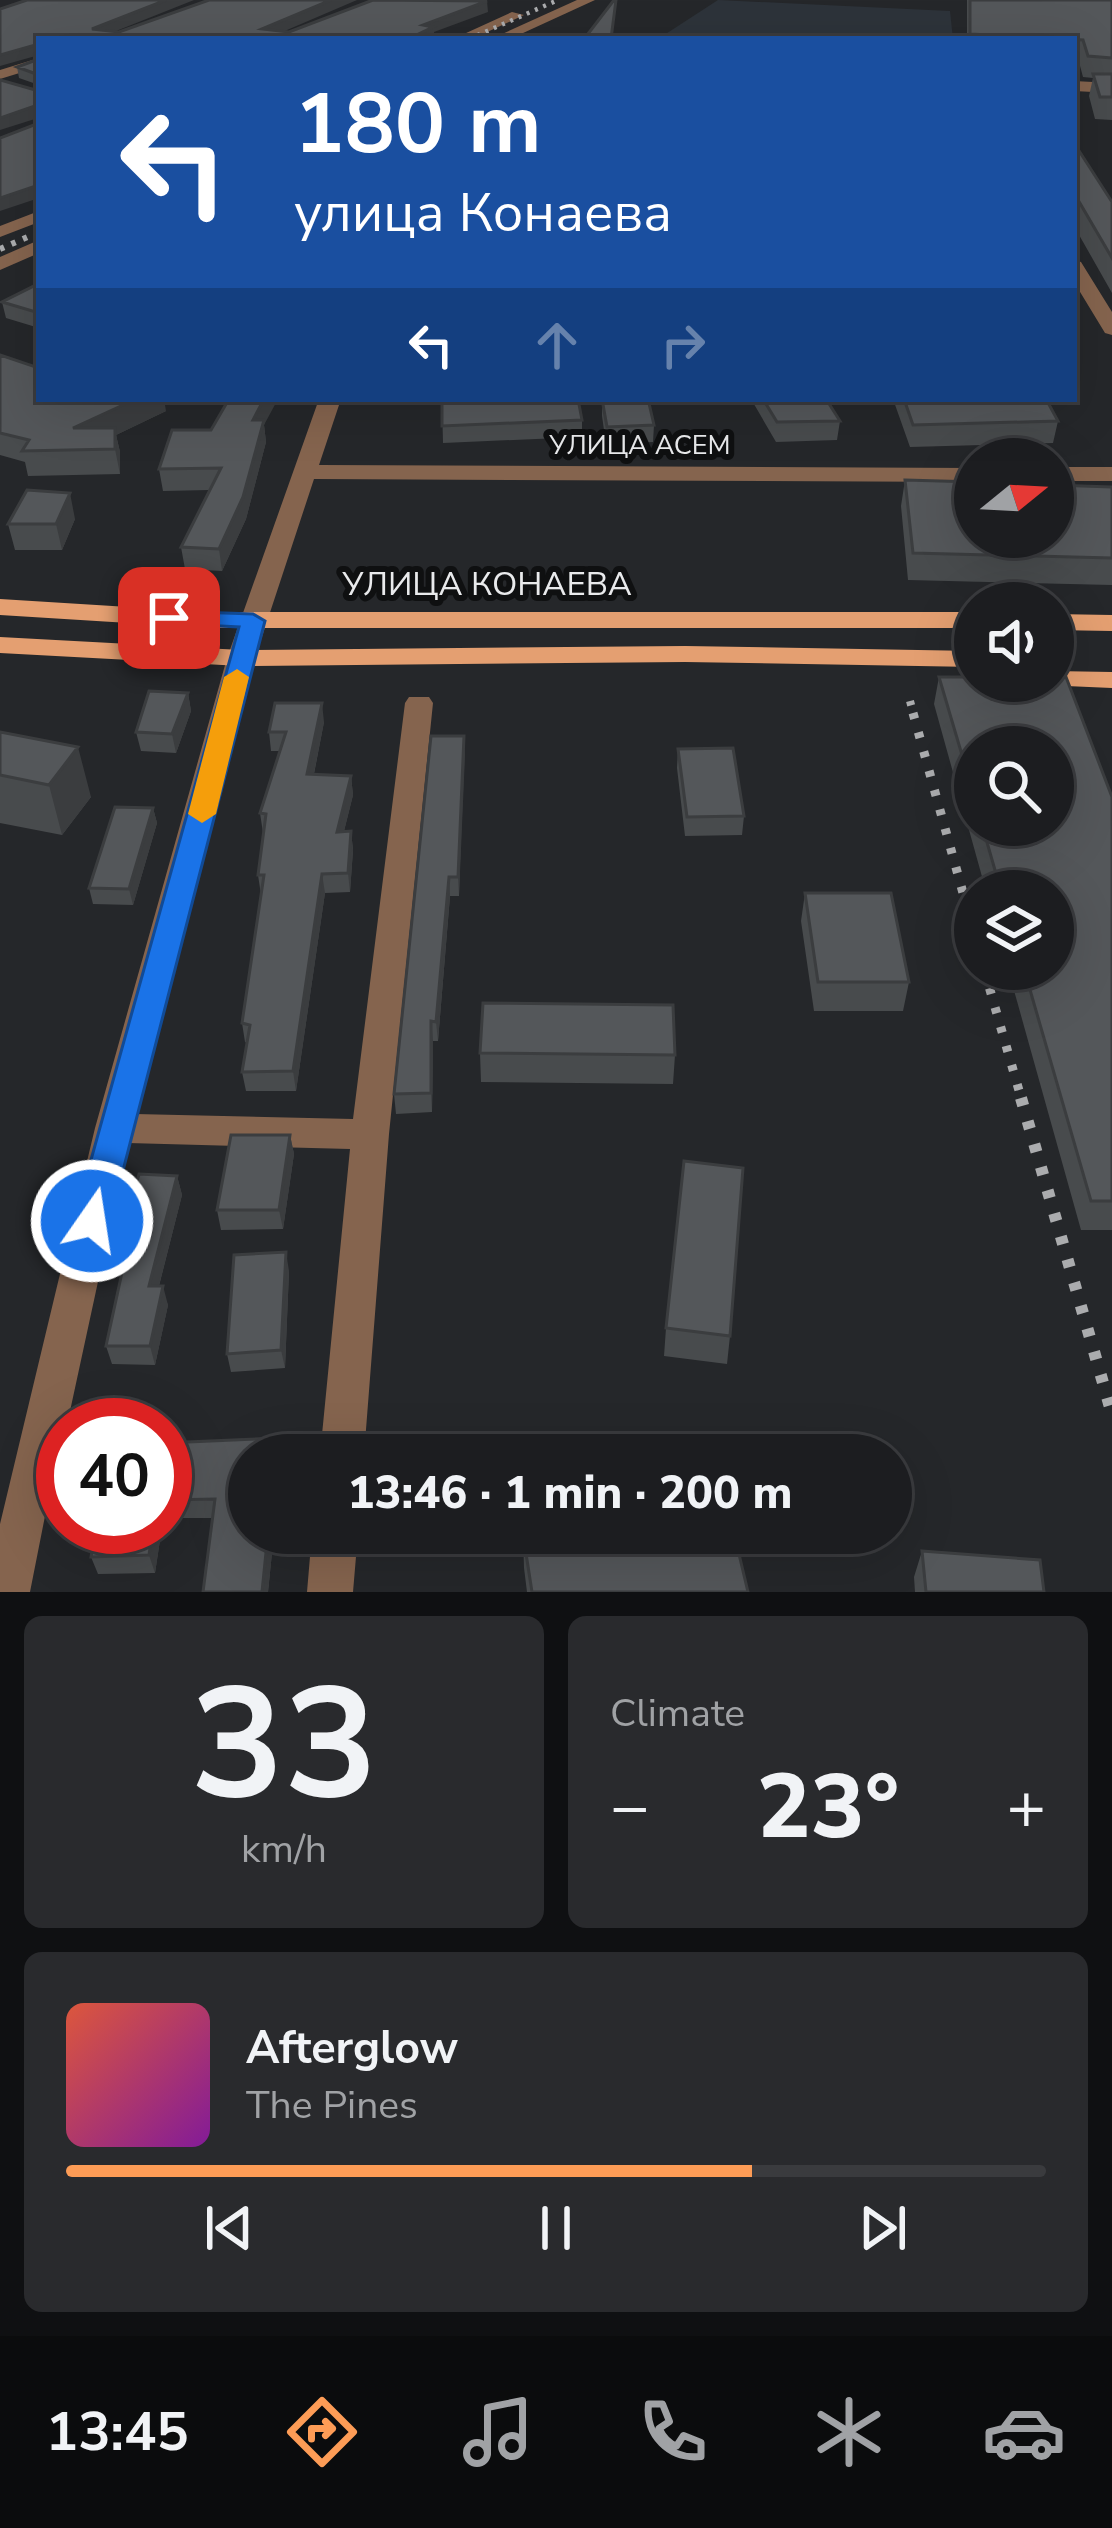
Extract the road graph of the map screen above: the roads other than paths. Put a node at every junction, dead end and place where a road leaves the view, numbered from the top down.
1 (550, 0) edge
2 (588, 0) edge
3 (486, 4) edge
4 (524, 12) junction
5 (467, 36) edge
6 (505, 36) edge
7 (36, 63) edge
8 (0, 79) edge
9 (1077, 86) edge
10 (20, 88) edge
11 (1112, 88) edge
12 (36, 217) edge
13 (0, 232) edge
14 (36, 247) edge
15 (0, 264) edge
16 (1079, 268) edge
17 (1112, 329) edge
18 (329, 402) edge
19 (305, 472) junction
20 (1074, 474) edge
21 (1112, 474) edge
22 (954, 475) edge
23 (954, 604) edge
24 (1074, 605) edge
25 (1112, 606) edge
26 (0, 607) edge
27 (327, 620) junction
28 (954, 620) edge
29 (253, 621) junction
30 (1074, 622) edge
31 (1112, 623) edge
32 (0, 645) edge
33 (610, 655) junction
34 (242, 658) junction
35 (954, 659) edge
36 (1074, 660) edge
37 (1112, 661) edge
38 (954, 678) edge
39 (1074, 679) edge
40 (1112, 680) edge
41 (419, 704) dead end
42 (113, 1128) junction
43 (370, 1134) junction
44 (344, 1434) edge
45 (333, 1554) edge
46 (7, 1592) edge
47 (330, 1592) edge

1 - 4 street
2 - 6 street
3 - 4 street
4 - 5 street
7 - 8 street
8 - 10 street
9 - 11 street
12 - 13 street
14 - 15 street
16 - 17 street
18 - 19 street
19 - 22 street, УЛИЦА АСЕМ
19 - 29 street
20 - 21 street
23 - 27 main road
24 - 25 main road
26 - 29 main road, УЛИЦА КОНАЕВА
27 - 28 main road, УЛИЦА КОНАЕВА
27 - 29 main road, УЛИЦА КОНАЕВА
29 - 34 street
30 - 31 main road
32 - 34 main road
33 - 34 main road
33 - 35 main road
33 - 38 main road
34 - 42 street
36 - 37 main road
39 - 40 main road
41 - 43 street
42 - 43 street
42 - 46 street
43 - 44 street
45 - 47 street

